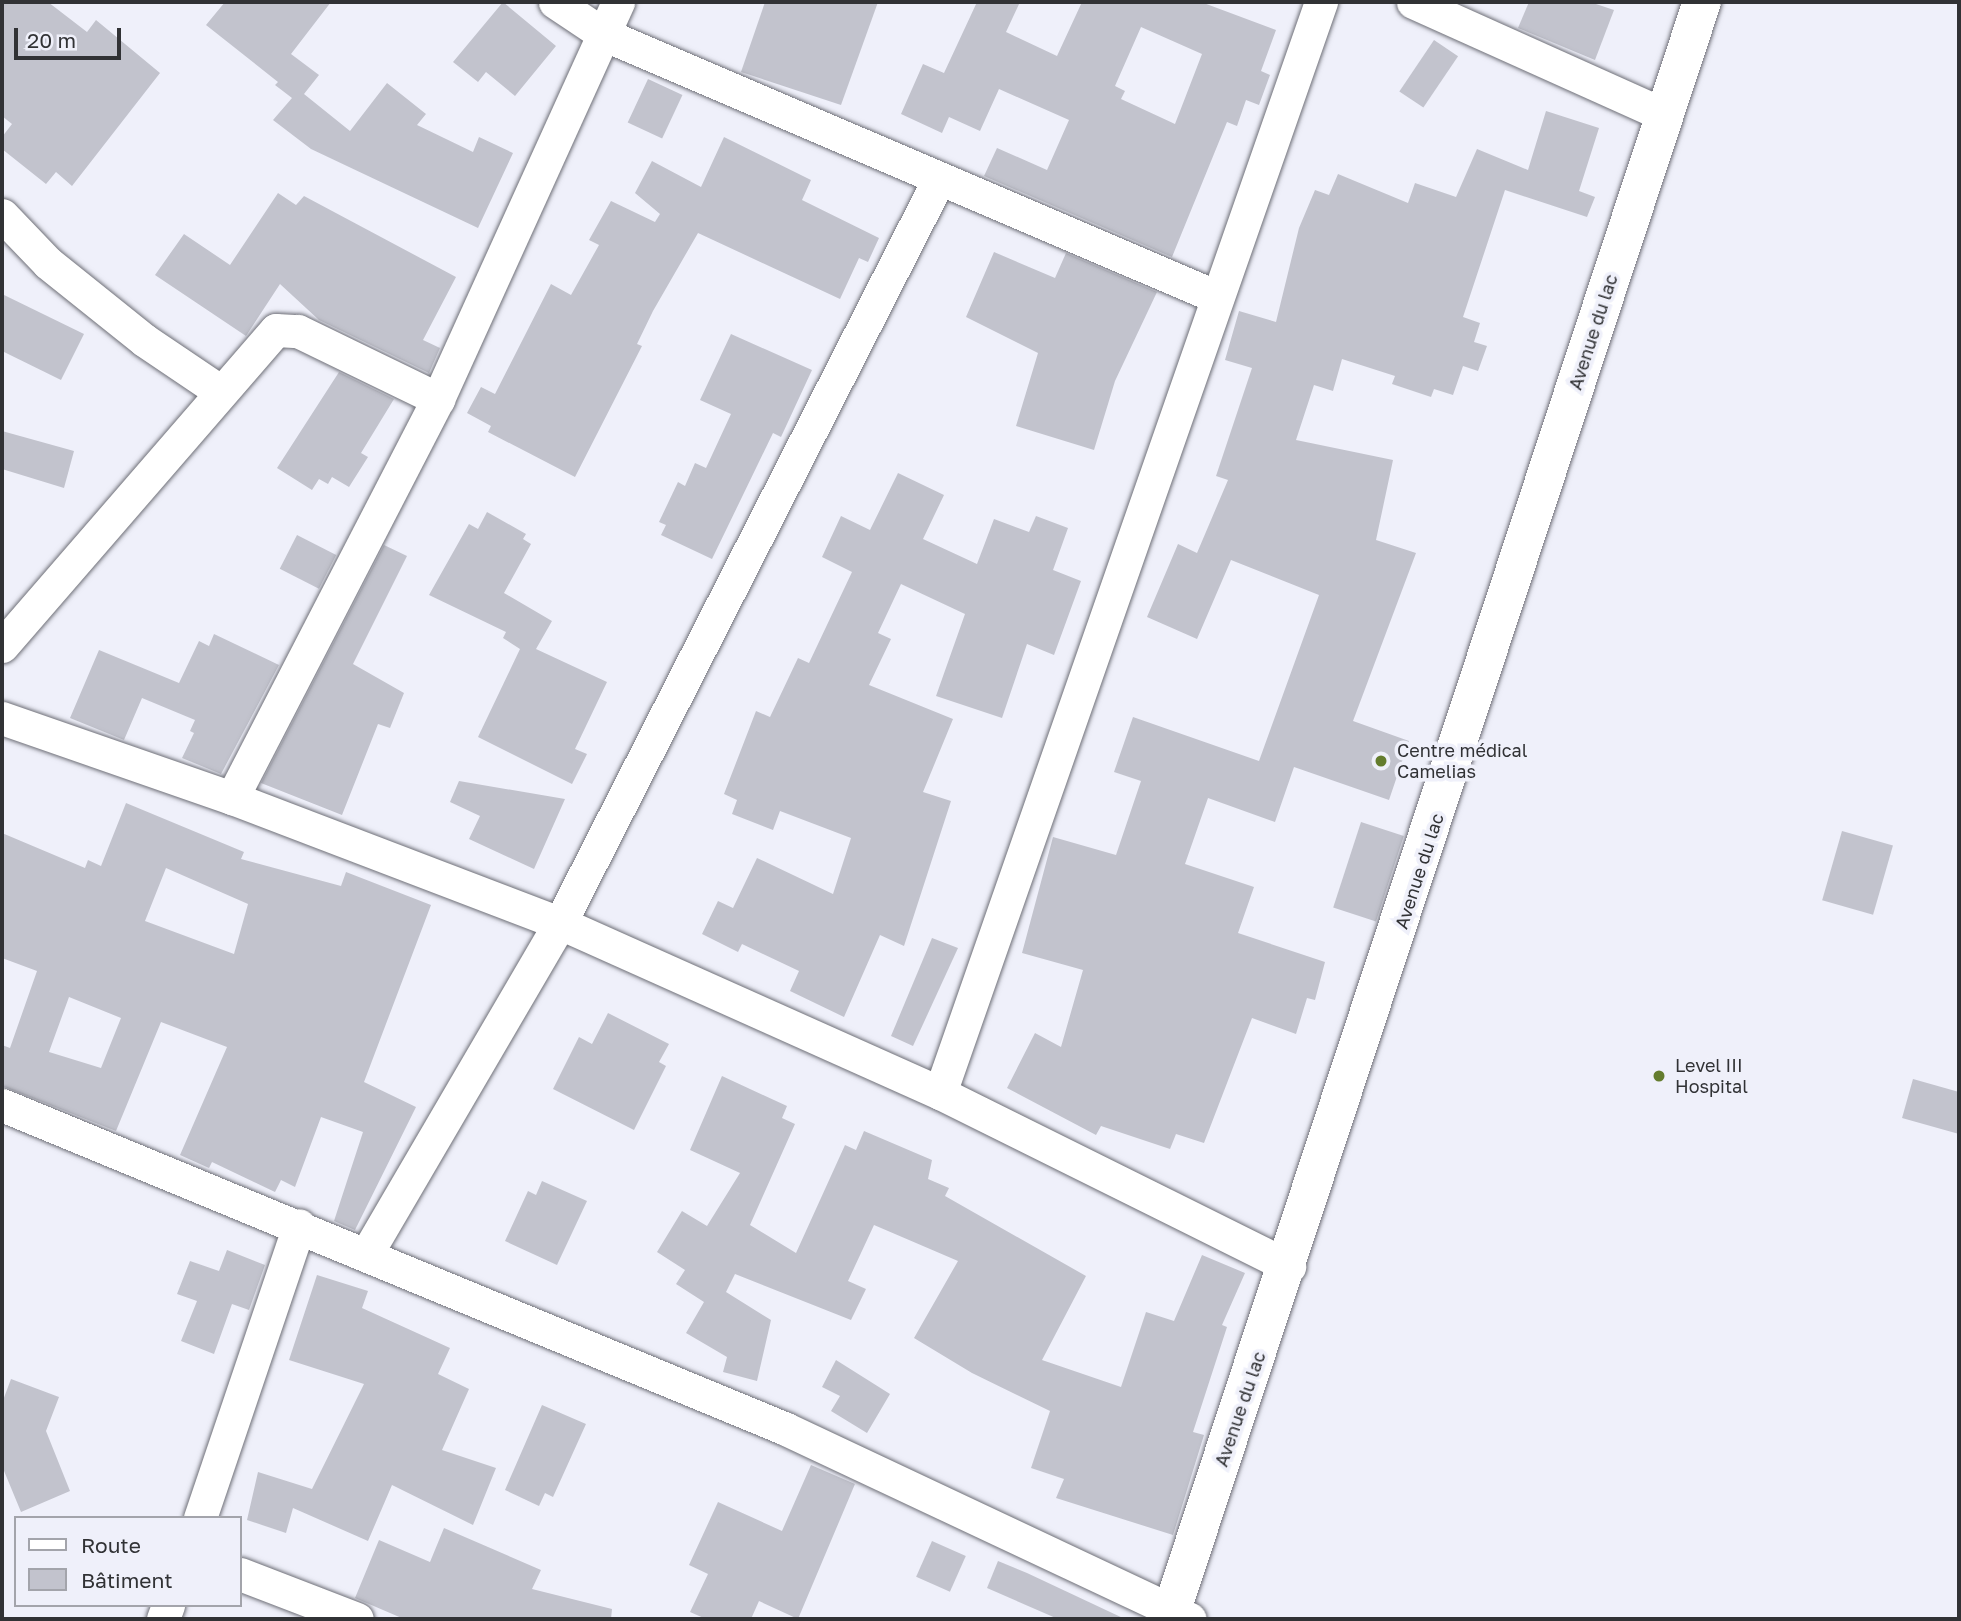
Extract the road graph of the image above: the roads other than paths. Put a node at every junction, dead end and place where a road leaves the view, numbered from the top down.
1 (555, 2) edge
2 (618, 2) edge
3 (1321, 2) edge
4 (1413, 2) edge
5 (1702, 2) edge
6 (603, 34) junction
7 (1662, 114) junction
8 (939, 179) junction
9 (2, 215) edge
10 (1217, 297) junction
11 (221, 392) junction
12 (438, 399) junction
13 (2, 646) edge
14 (2, 718) edge
15 (232, 798) junction
16 (560, 923) junction
17 (940, 1093) junction
18 (2, 1105) edge
19 (299, 1225) junction
20 (367, 1253) junction
21 (1289, 1266) junction
22 (201, 1516) edge
23 (242, 1575) edge
24 (1177, 1617) edge
25 (357, 1619) edge

1 - 6 street
2 - 6 street
3 - 10 street
4 - 7 street
5 - 7 main road, Avenue du lac
6 - 8 street
6 - 12 street
7 - 21 main road, Avenue du lac
8 - 10 street
8 - 16 street
9 - 11 street
10 - 17 street
11 - 12 street
11 - 13 street
12 - 15 street
14 - 15 street
15 - 16 street
16 - 17 street
16 - 20 street
17 - 21 street
18 - 19 street
19 - 20 street
19 - 22 street
20 - 24 street
21 - 24 main road, Avenue du lac
23 - 25 street

